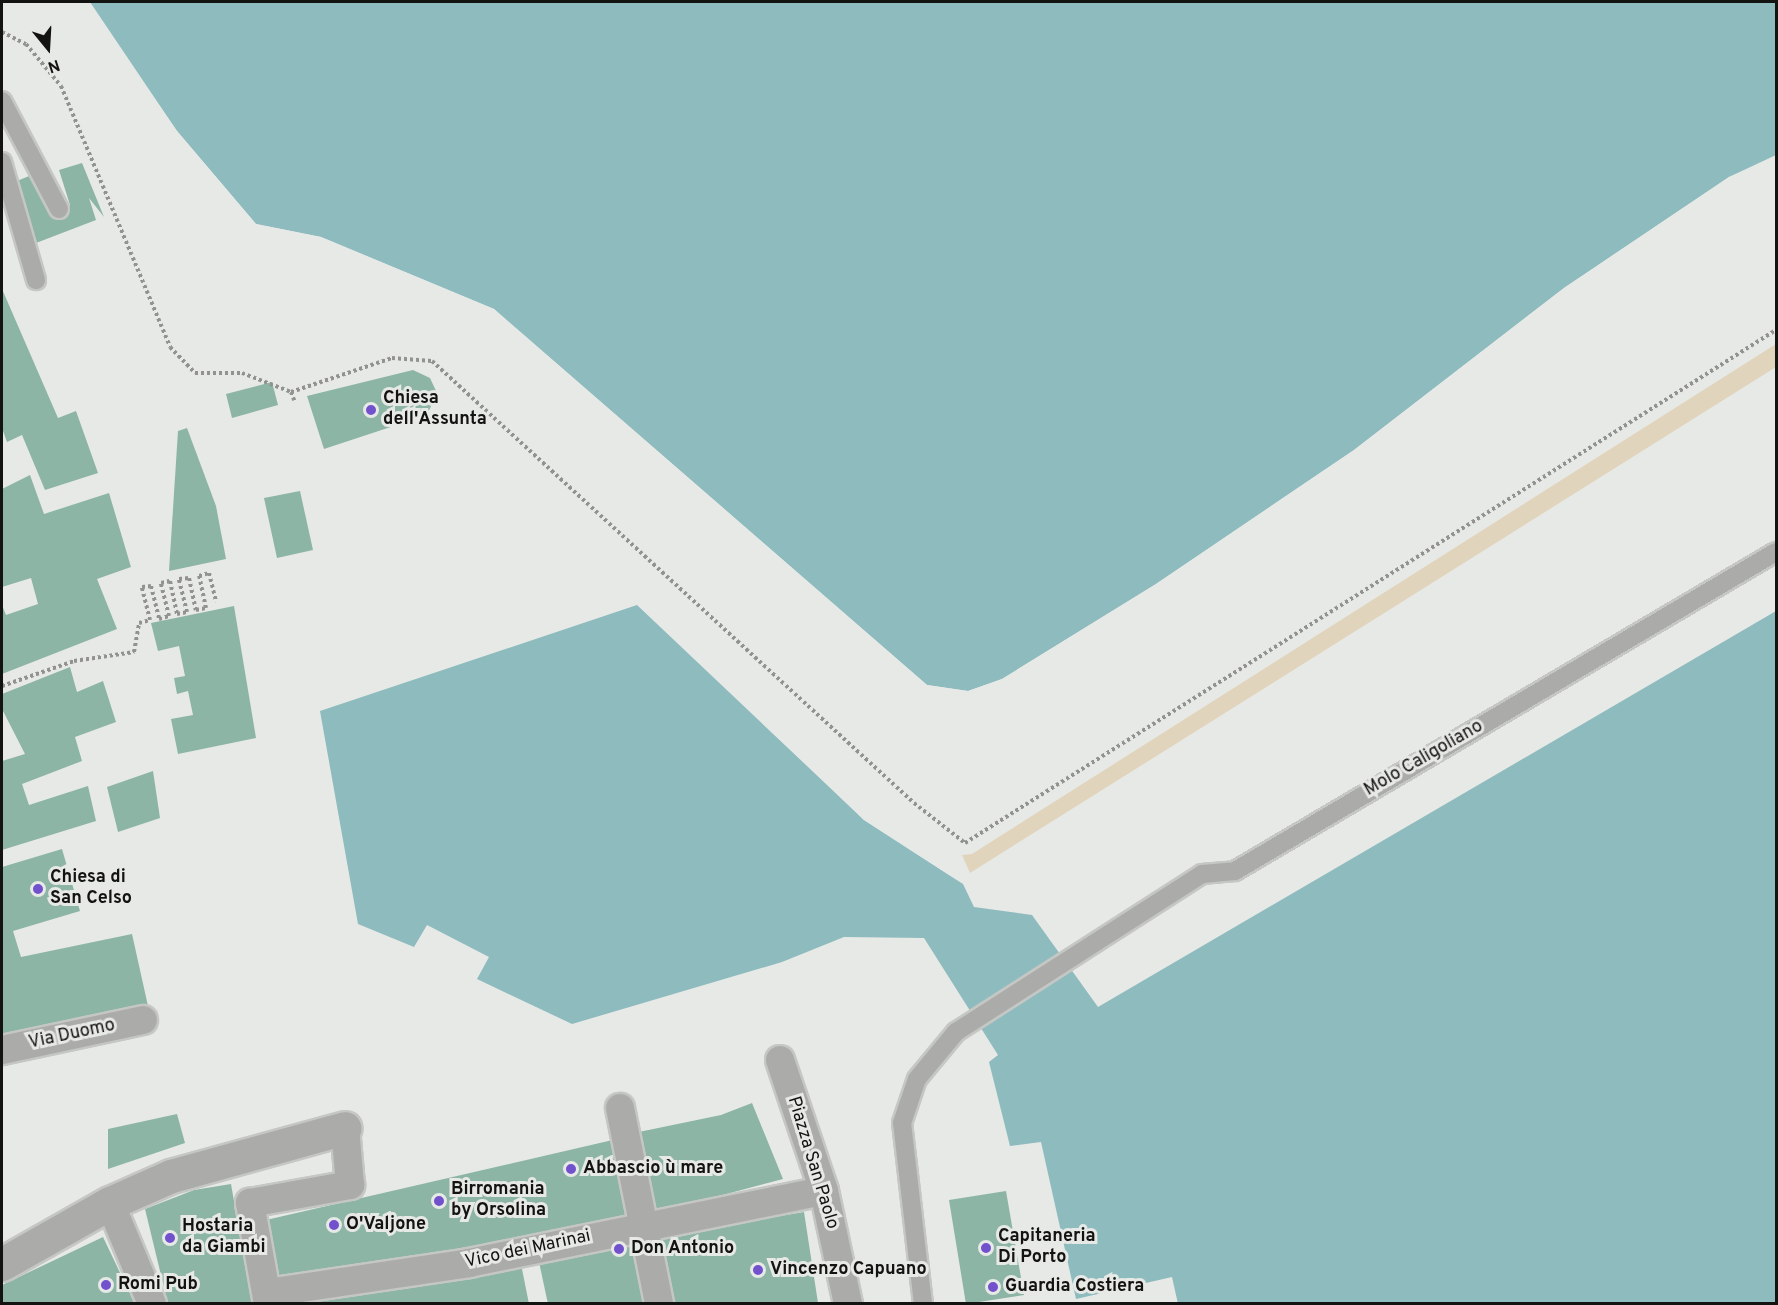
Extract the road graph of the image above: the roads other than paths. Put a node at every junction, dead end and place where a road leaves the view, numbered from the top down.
1 (2, 101) edge
2 (2, 162) edge
3 (59, 209) dead end
4 (36, 280) dead end
5 (1776, 552) edge
6 (143, 1020) dead end
7 (2, 1050) edge
8 (780, 1060) dead end
9 (620, 1108) dead end
10 (345, 1128) joint
11 (824, 1191) junction
12 (110, 1203) junction
13 (644, 1226) junction
14 (2, 1264) edge
15 (267, 1298) edge
16 (848, 1302) edge
17 (152, 1304) edge
18 (659, 1304) edge
19 (923, 1304) edge

1 - 3 lane
2 - 4 lane
5 - 19 lane, Molo Caligoliano
6 - 7 street, Via Duomo
8 - 11 street, Piazza San Paolo
9 - 13 street
10 - 12 street
10 - 15 street
11 - 13 street, Vico dei Marinai
11 - 16 street, Piazza San Paolo
12 - 14 street
12 - 17 street
13 - 15 street, Vico dei Marinai
13 - 18 street

